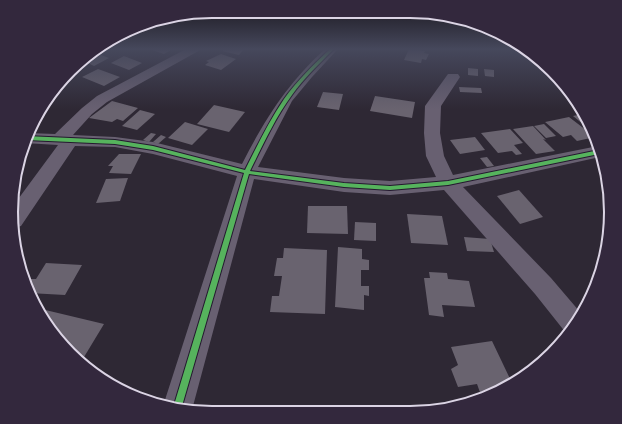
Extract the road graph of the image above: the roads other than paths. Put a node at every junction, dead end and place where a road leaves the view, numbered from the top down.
1 (159, 69) edge
2 (311, 69) edge
3 (453, 77) dead end
4 (33, 139) edge
5 (65, 141) junction
6 (595, 153) edge
7 (247, 172) junction
8 (448, 183) junction
9 (18, 214) edge
10 (571, 320) edge
11 (179, 403) edge

1 - 5 street
2 - 7 street
3 - 8 street
4 - 5 street
5 - 7 street
5 - 9 street
6 - 8 street
7 - 8 street
7 - 11 street
8 - 10 street

